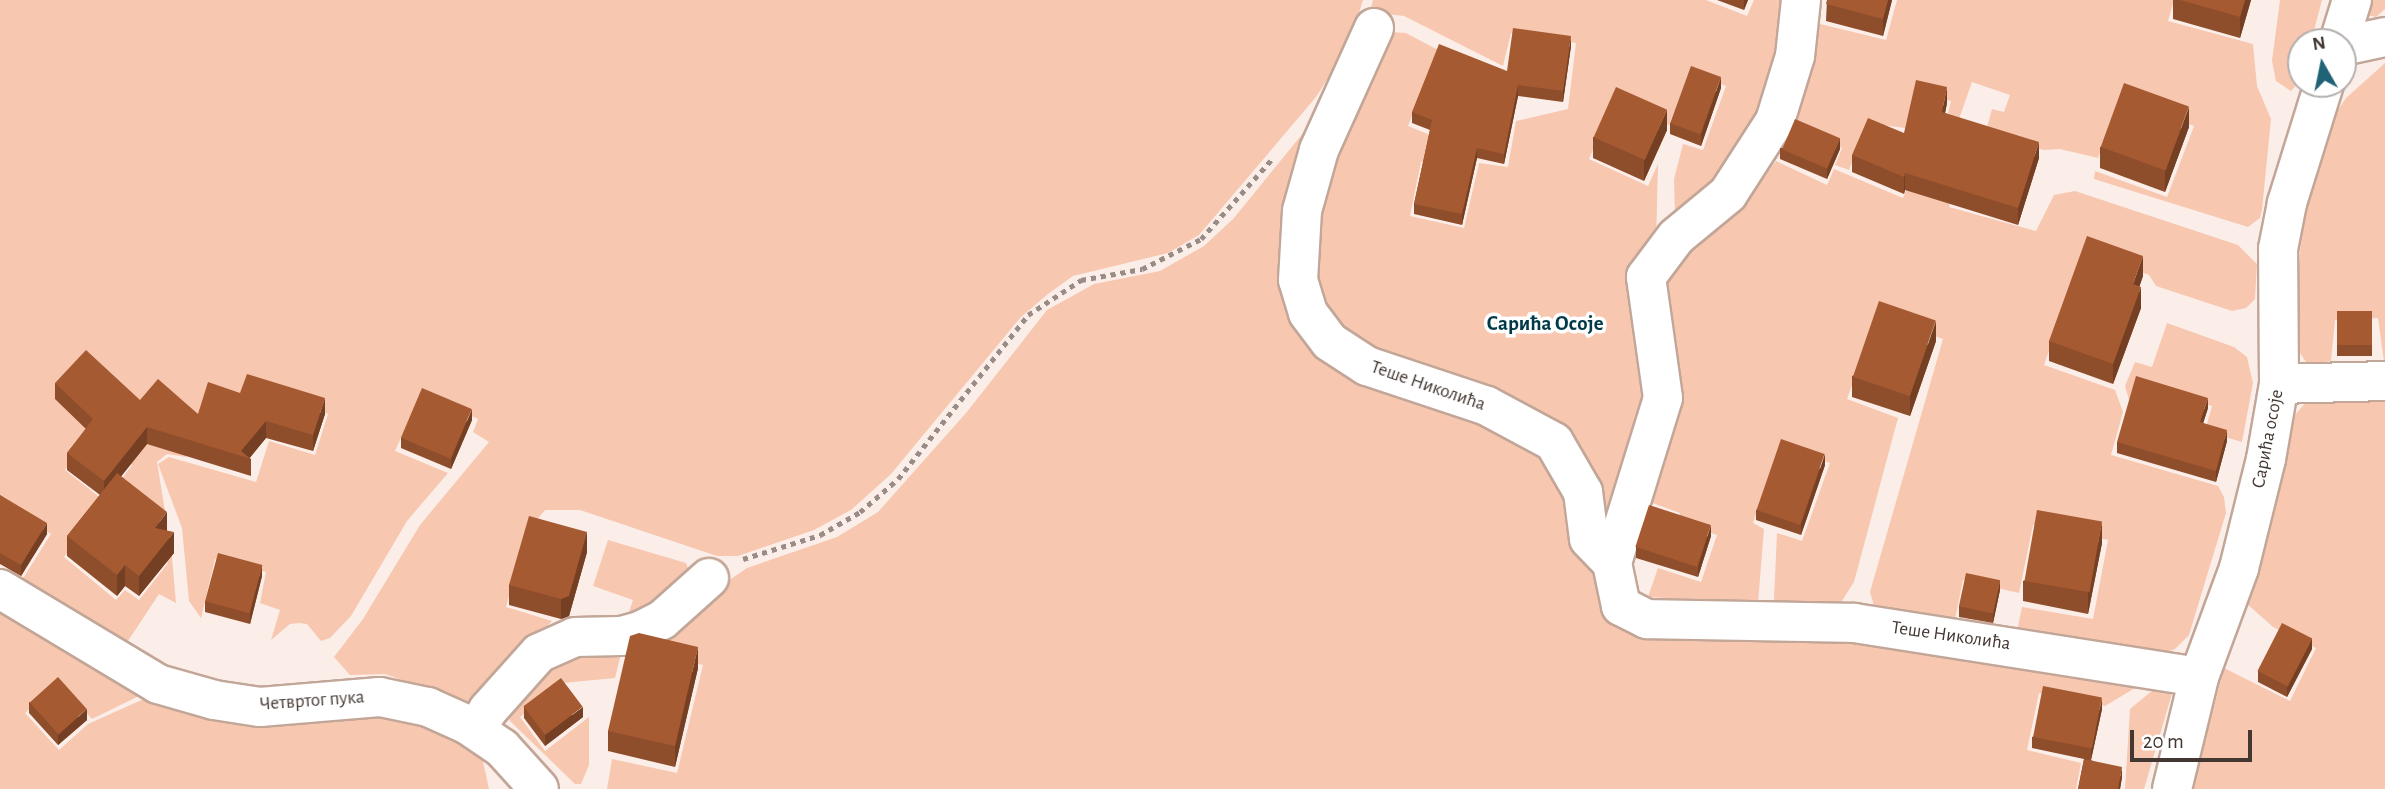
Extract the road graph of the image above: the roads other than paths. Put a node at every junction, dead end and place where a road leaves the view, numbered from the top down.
1 (1801, 0) edge
2 (2352, 0) edge
3 (1374, 28) dead end
4 (2343, 28) edge
5 (2385, 37) edge
6 (2357, 44) edge
7 (2320, 98) edge
8 (2385, 382) edge
9 (2279, 384) junction
10 (1612, 563) junction
11 (709, 578) road end
12 (0, 589) edge
13 (2199, 677) junction
14 (476, 730) junction
15 (539, 789) edge
16 (2172, 789) edge

1 - 10 street, Теше Николића
2 - 4 street
3 - 10 street, Теше Николића
5 - 6 street
7 - 9 street, Сарића осоје
8 - 9 street, Сарића осоје
9 - 13 street, Сарића осоје
10 - 13 street, Теше Николића
11 - 14 street
12 - 14 street, Четвртог пука
13 - 16 street, Сарића осоје
14 - 15 street, Четвртог пука

